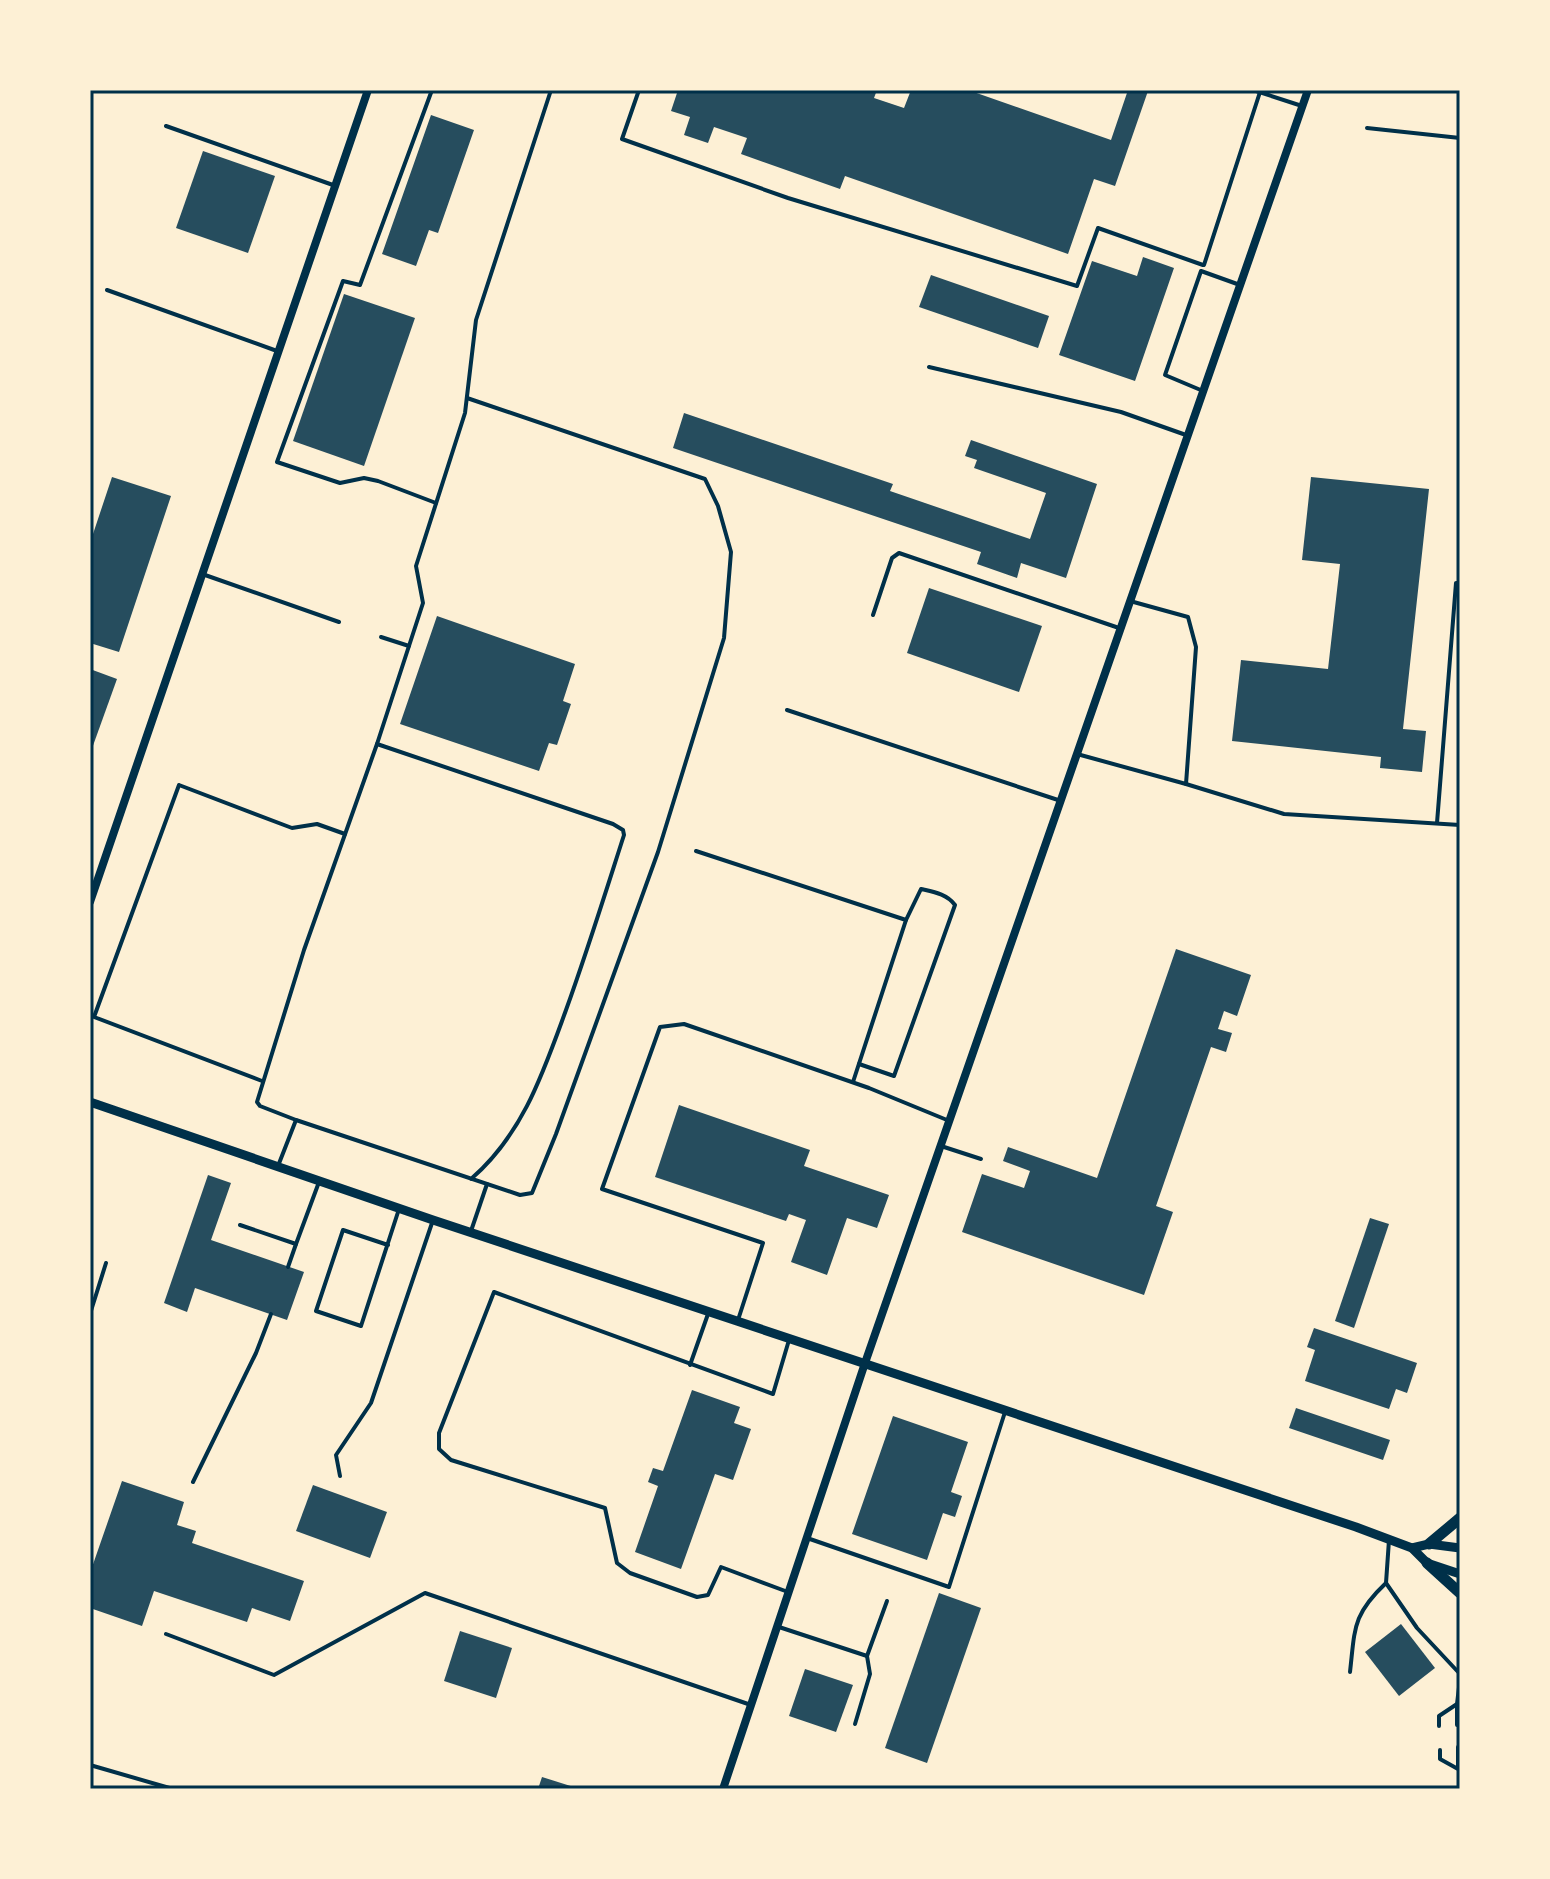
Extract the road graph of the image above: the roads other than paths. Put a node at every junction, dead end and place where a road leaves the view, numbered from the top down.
1 (368, 90) edge
2 (432, 90) edge
3 (551, 90) edge
4 (639, 90) edge
5 (1253, 90) edge
6 (1308, 90) edge
7 (1260, 92) junction
8 (1302, 106) junction
9 (166, 126) dead end
10 (1367, 128) dead end
11 (1460, 138) edge
12 (335, 186) junction
13 (1202, 268) junction
14 (1240, 285) junction
15 (107, 290) dead end
16 (279, 351) junction
17 (929, 367) dead end
18 (1203, 391) junction
19 (467, 398) junction
20 (1188, 435) junction
21 (436, 503) junction
22 (202, 574) junction
23 (1460, 583) edge
24 (1130, 601) junction
25 (873, 615) dead end
26 (339, 622) dead end
27 (1121, 628) junction
28 (381, 637) dead end
29 (409, 646) junction
30 (787, 710) dead end
31 (377, 744) junction
32 (1077, 754) junction
33 (1186, 784) junction
34 (1061, 801) junction
35 (1437, 823) junction
36 (1460, 825) edge
37 (345, 834) junction
38 (696, 851) dead end
39 (90, 902) edge
40 (906, 920) junction
41 (859, 1064) junction
42 (262, 1081) junction
43 (853, 1082) junction
44 (90, 1102) edge
45 (296, 1120) junction
46 (949, 1121) junction
47 (941, 1146) junction
48 (981, 1159) dead end
49 (278, 1166) junction
50 (471, 1179) junction
51 (320, 1180) junction
52 (487, 1184) junction
53 (400, 1207) junction
54 (433, 1220) junction
55 (240, 1225) dead end
56 (471, 1231) junction
57 (296, 1244) junction
58 (388, 1245) junction
59 (106, 1263) dead end
60 (288, 1267) dead end
61 (709, 1311) junction
62 (90, 1314) edge
63 (271, 1314) dead end
64 (738, 1320) junction
65 (790, 1338) junction
66 (865, 1363) junction
67 (690, 1365) junction
68 (1006, 1410) junction
69 (340, 1476) dead end
70 (193, 1482) dead end
71 (1460, 1518) edge
72 (807, 1538) junction
73 (1389, 1540) junction
74 (1429, 1544) junction
75 (1412, 1548) junction
76 (1460, 1548) edge
77 (1427, 1563) junction
78 (1460, 1574) edge
79 (1386, 1583) junction
80 (788, 1592) junction
81 (1460, 1593) edge
82 (887, 1601) dead end
83 (777, 1626) junction
84 (166, 1634) dead end
85 (867, 1656) junction
86 (1350, 1672) dead end
87 (1460, 1676) edge
88 (751, 1705) junction
89 (1459, 1705) edge
90 (855, 1724) dead end
91 (1457, 1725) dead end
92 (1439, 1726) dead end
93 (1458, 1747) dead end
94 (1440, 1750) dead end
95 (90, 1765) edge
96 (1459, 1768) edge
97 (173, 1789) edge
98 (723, 1789) edge
99 (1459, 1789) edge

1 - 12 street
2 - 21 lane
3 - 19 lane
4 - 13 lane
5 - 7 lane
6 - 8 street
7 - 8 lane
7 - 13 lane
8 - 14 street
9 - 12 lane
10 - 11 lane
12 - 16 street
13 - 14 lane
13 - 18 lane
14 - 18 street
15 - 16 lane
16 - 22 street
17 - 20 lane
18 - 20 street
19 - 21 lane
19 - 52 lane
20 - 24 street
21 - 29 lane
22 - 26 lane
22 - 39 street
23 - 35 lane
24 - 27 street
24 - 33 lane
25 - 27 lane
27 - 32 street
28 - 29 lane
29 - 31 lane
30 - 34 lane
31 - 37 lane
31 - 50 lane
32 - 33 lane
32 - 34 street
33 - 35 lane
34 - 46 street
35 - 36 lane
37 - 42 lane
37 - 42 lane
38 - 40 lane
40 - 41 lane
40 - 41 lane
41 - 43 lane
42 - 45 lane
43 - 46 lane
43 - 64 lane
44 - 49 street
45 - 49 lane
45 - 50 lane
46 - 47 street
47 - 48 lane
47 - 66 street
49 - 51 street
50 - 52 lane
51 - 53 street
51 - 57 lane
52 - 56 lane
53 - 54 street
53 - 58 lane
54 - 56 street
54 - 69 lane
55 - 57 lane
56 - 61 street
57 - 60 lane
58 - 58 lane
59 - 62 lane
61 - 64 street
61 - 67 lane
63 - 70 lane
64 - 65 street
65 - 66 street
65 - 67 lane
66 - 68 street
66 - 72 street
67 - 80 lane
68 - 72 lane
68 - 73 street
71 - 74 main road
72 - 80 street
73 - 75 street
73 - 79 lane
74 - 75 street
74 - 76 street
75 - 77 street
77 - 78 street
77 - 81 main road
79 - 86 lane
79 - 87 lane
80 - 83 street
82 - 85 lane
83 - 85 lane
83 - 88 street
84 - 88 lane
85 - 90 lane
87 - 89 lane
88 - 98 street
89 - 91 lane
89 - 92 lane
93 - 96 lane
94 - 96 lane
95 - 97 lane
96 - 99 lane

